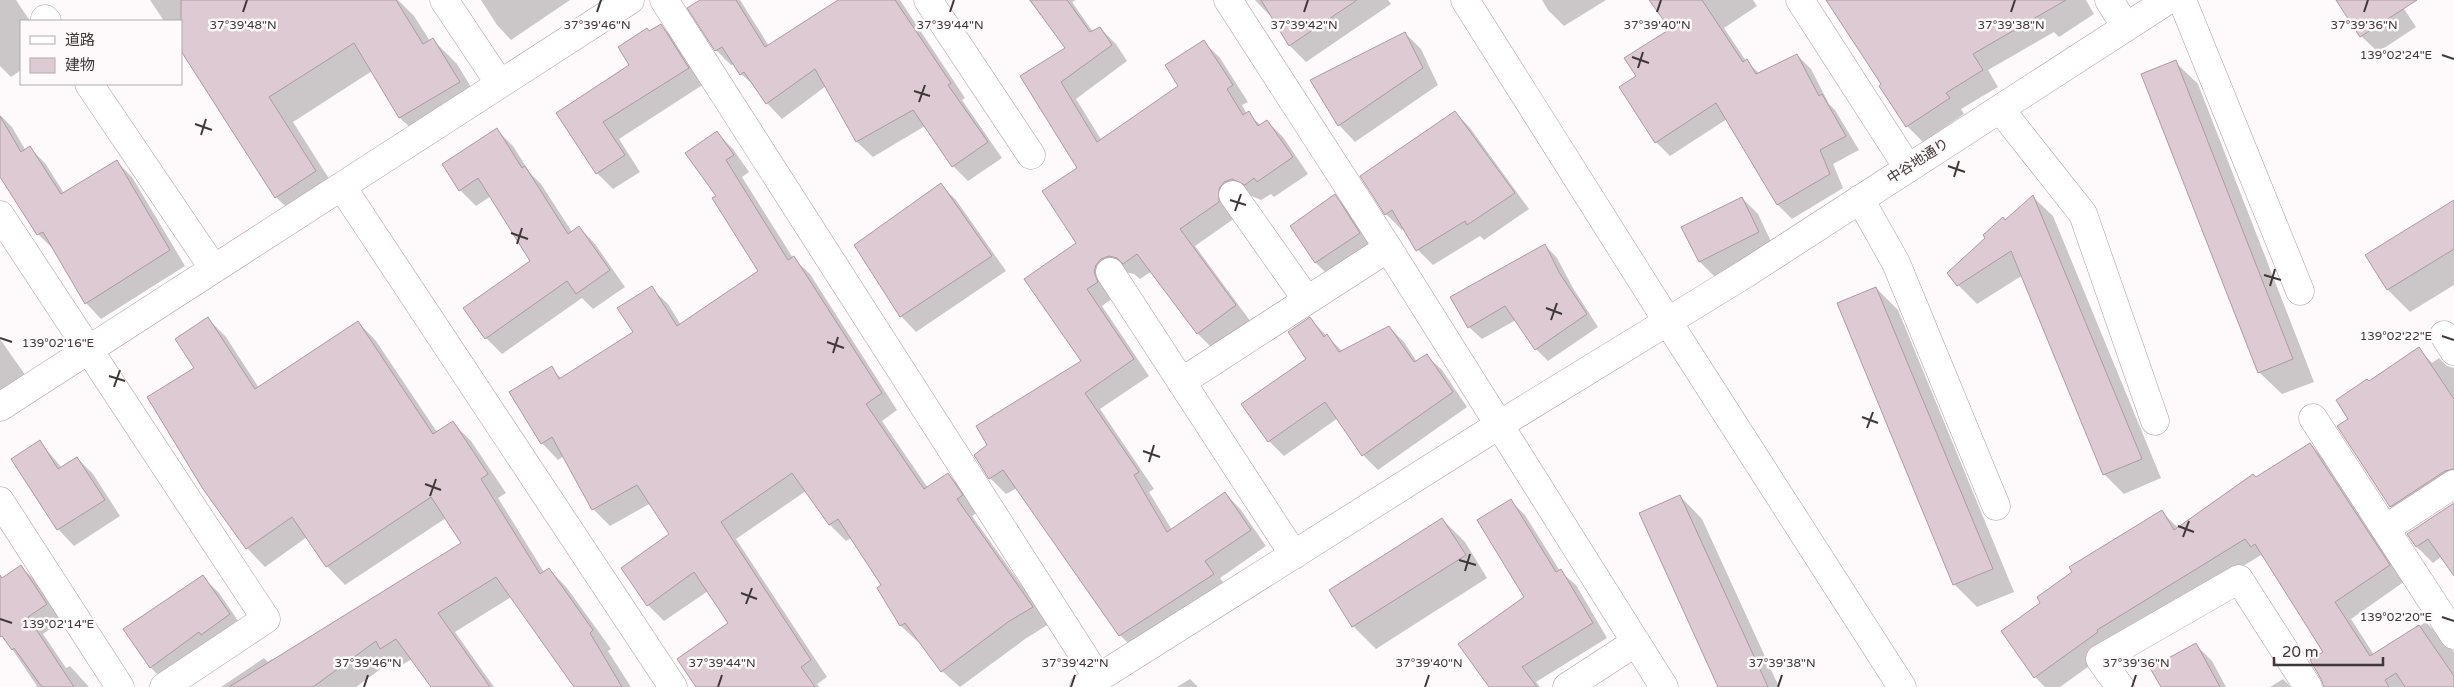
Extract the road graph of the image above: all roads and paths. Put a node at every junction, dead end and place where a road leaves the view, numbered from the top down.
1 (444, 0) edge
2 (630, 0) edge
3 (664, 0) edge
4 (928, 0) edge
5 (1228, 0) edge
6 (1465, 0) edge
7 (1800, 0) edge
8 (2109, 0) edge
9 (2168, 0) edge
10 (2182, 0) edge
11 (2126, 27) junction
12 (500, 84) junction
13 (90, 85) edge
14 (2000, 109) junction
15 (1031, 155) dead end
16 (1908, 168) junction
17 (342, 187) junction
18 (1233, 195) dead end
19 (1860, 200) junction
20 (0, 215) edge
21 (1388, 248) junction
22 (214, 269) junction
23 (1110, 272) dead end
24 (2300, 291) dead end
25 (1306, 300) junction
26 (1668, 322) junction
27 (90, 349) junction
28 (1181, 382) junction
29 (0, 407) edge
30 (2313, 418) dead end
31 (2155, 421) dead end
32 (1499, 425) junction
33 (2454, 484) edge
34 (0, 501) edge
35 (1996, 506) dead end
36 (2385, 529) junction
37 (1294, 555) junction
38 (2454, 635) edge
39 (1636, 642) junction
40 (1091, 683) edge
41 (120, 687) edge
42 (164, 687) edge
43 (673, 687) edge
44 (1567, 687) edge
45 (1664, 687) edge
46 (1902, 687) edge
47 (2120, 687) edge
48 (2308, 687) edge

1 - 12 street
2 - 12 street
3 - 40 street
4 - 15 street
5 - 21 street
6 - 26 street
7 - 16 street
8 - 11 street
9 - 11 street, 中谷地通り
10 - 24 street
11 - 14 street, 中谷地通り
12 - 17 street
13 - 22 street
14 - 16 street, 中谷地通り
14 - 31 street
16 - 19 street, 中谷地通り
17 - 22 street
17 - 43 street
18 - 25 street
19 - 26 street, 中谷地通り
19 - 35 street
20 - 27 street
21 - 25 street
21 - 32 street
22 - 27 street
23 - 28 street
25 - 28 street
26 - 32 street, 中谷地通り
26 - 46 street
27 - 29 street
27 - 42 street
28 - 37 street
30 - 36 street
32 - 37 street, 中谷地通り
32 - 39 street
33 - 36 street
34 - 41 street
36 - 38 street
37 - 40 street, 中谷地通り
39 - 44 street
39 - 45 street
47 - 48 street

